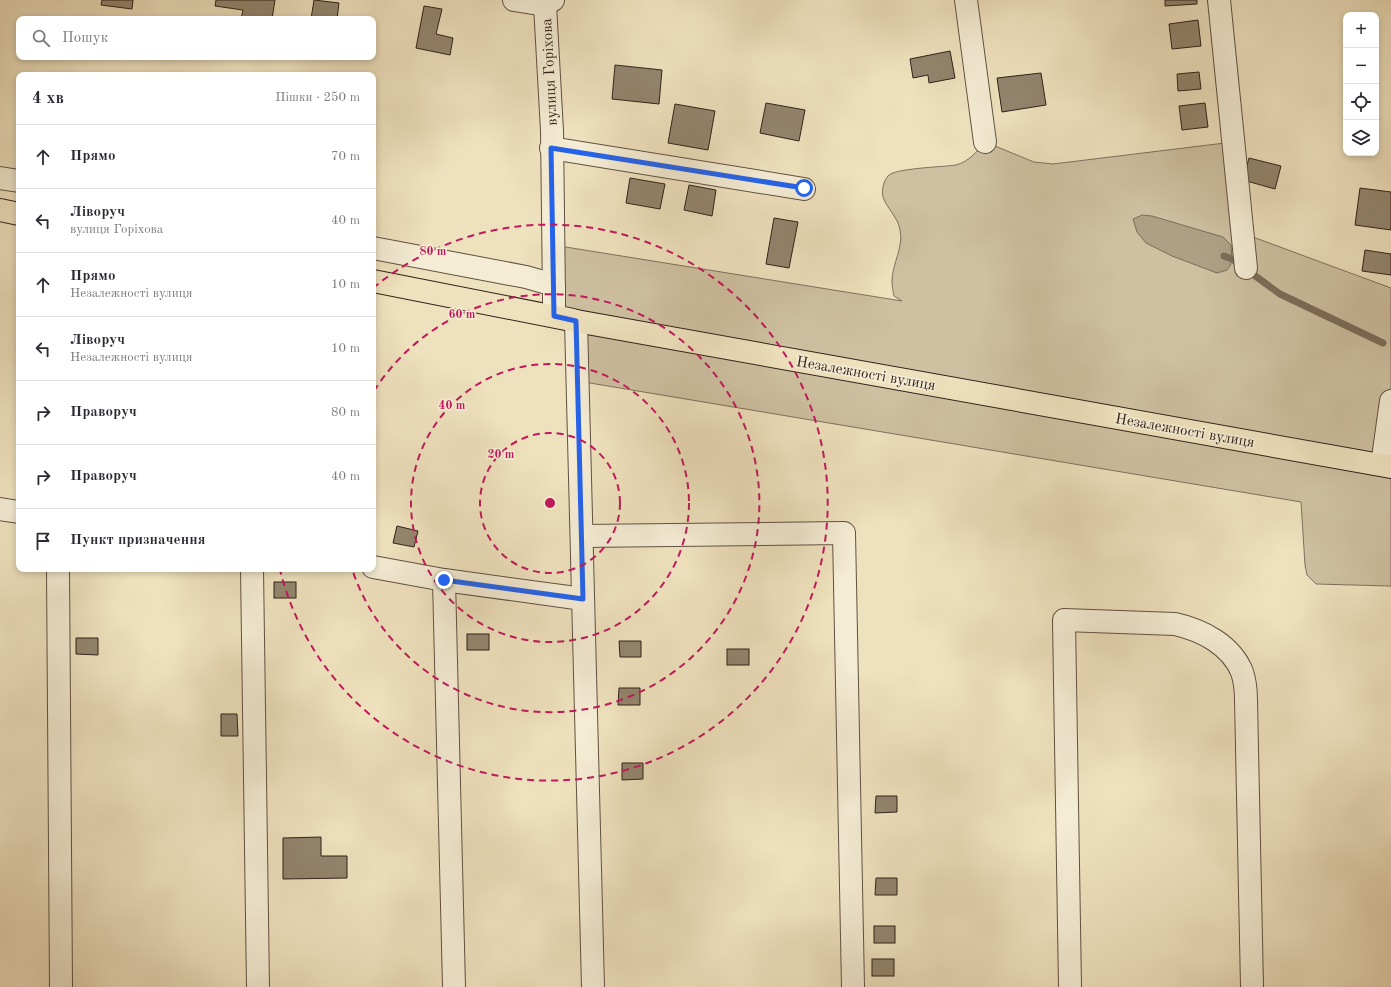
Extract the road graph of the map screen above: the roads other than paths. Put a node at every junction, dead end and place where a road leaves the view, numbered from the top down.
1 (514, 0) edge
2 (966, 0) edge
3 (1219, 0) edge
4 (549, 3) edge
5 (985, 142) dead end
6 (551, 148) junction
7 (0, 178) edge
8 (16, 181) edge
9 (804, 188) dead end
10 (0, 210) edge
11 (16, 213) edge
12 (376, 249) edge
13 (1246, 268) dead end
14 (376, 282) edge
15 (554, 285) junction
16 (554, 316) junction
17 (576, 321) junction
18 (1391, 401) edge
19 (1387, 466) edge
20 (0, 509) edge
21 (16, 512) edge
22 (582, 536) junction
23 (376, 569) edge
24 (58, 572) edge
25 (252, 572) edge
26 (444, 580) junction
27 (583, 599) junction
28 (61, 987) edge
29 (258, 987) edge
30 (454, 987) edge
31 (593, 987) edge
32 (853, 987) edge
33 (1070, 987) edge
34 (1252, 987) edge

1 - 4 street
2 - 5 street
3 - 13 street
4 - 6 street, вулиця Горіхова
6 - 9 street
6 - 15 street, вулиця Горіхова
7 - 8 street
10 - 11 main road
12 - 15 street
14 - 16 main road
15 - 16 street
16 - 17 street, Незалежності вулиця
17 - 19 street, Незалежності вулиця
17 - 22 street
18 - 19 street
20 - 21 street
22 - 27 street
22 - 32 street
23 - 26 street
24 - 28 street
25 - 29 street
26 - 27 street
26 - 30 street
27 - 31 street
33 - 34 street

